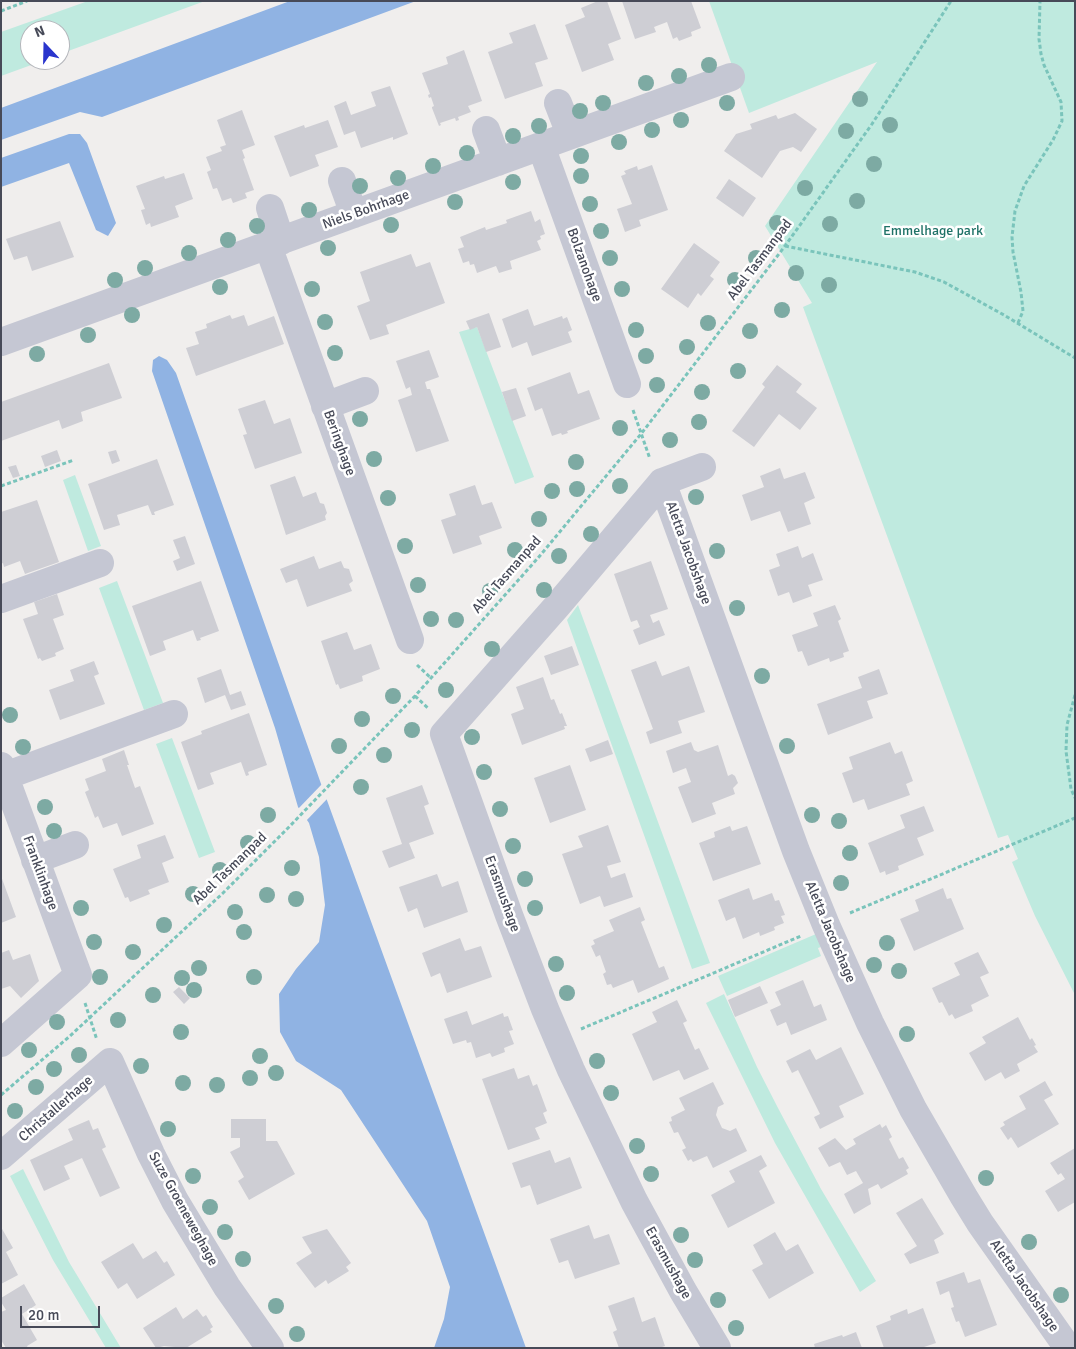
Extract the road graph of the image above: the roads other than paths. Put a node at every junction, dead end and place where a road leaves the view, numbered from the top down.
1 (731, 77) dead end
2 (558, 103) dead end
3 (486, 130) dead end
4 (570, 134) junction
5 (541, 146) junction
6 (498, 162) junction
7 (342, 182) dead end
8 (270, 208) dead end
9 (354, 214) junction
10 (274, 244) junction
11 (1, 342) edge
12 (365, 391) dead end
13 (629, 396) road end
14 (325, 406) junction
15 (702, 467) dead end
16 (657, 474) junction
17 (100, 563) dead end
18 (1, 599) edge
19 (410, 640) dead end
20 (174, 714) dead end
21 (3, 771) edge
22 (76, 845) dead end
23 (35, 860) junction
24 (1, 1043) edge
25 (105, 1054) joint
26 (1, 1156) edge
27 (270, 1348) edge
28 (717, 1348) edge
29 (1068, 1348) edge

1 - 4 street, Niels Bohrhage
2 - 4 street
3 - 6 street
4 - 5 street, Niels Bohrhage
5 - 6 street, Niels Bohrhage
5 - 13 street, Bolzanohage
6 - 9 street, Niels Bohrhage
7 - 9 street
8 - 10 street, Beringhage
9 - 10 street, Niels Bohrhage
10 - 11 street, Niels Bohrhage
10 - 14 street, Beringhage
12 - 14 street
14 - 19 street, Beringhage
15 - 16 street
16 - 28 street, Erasmushage
16 - 29 street, Aletta Jacobshage
17 - 18 street
20 - 21 street
21 - 23 street, Franklinhage
22 - 23 street
23 - 24 street, Franklinhage
25 - 26 street, Christallerhage
25 - 27 street, Suze Groeneweghage

